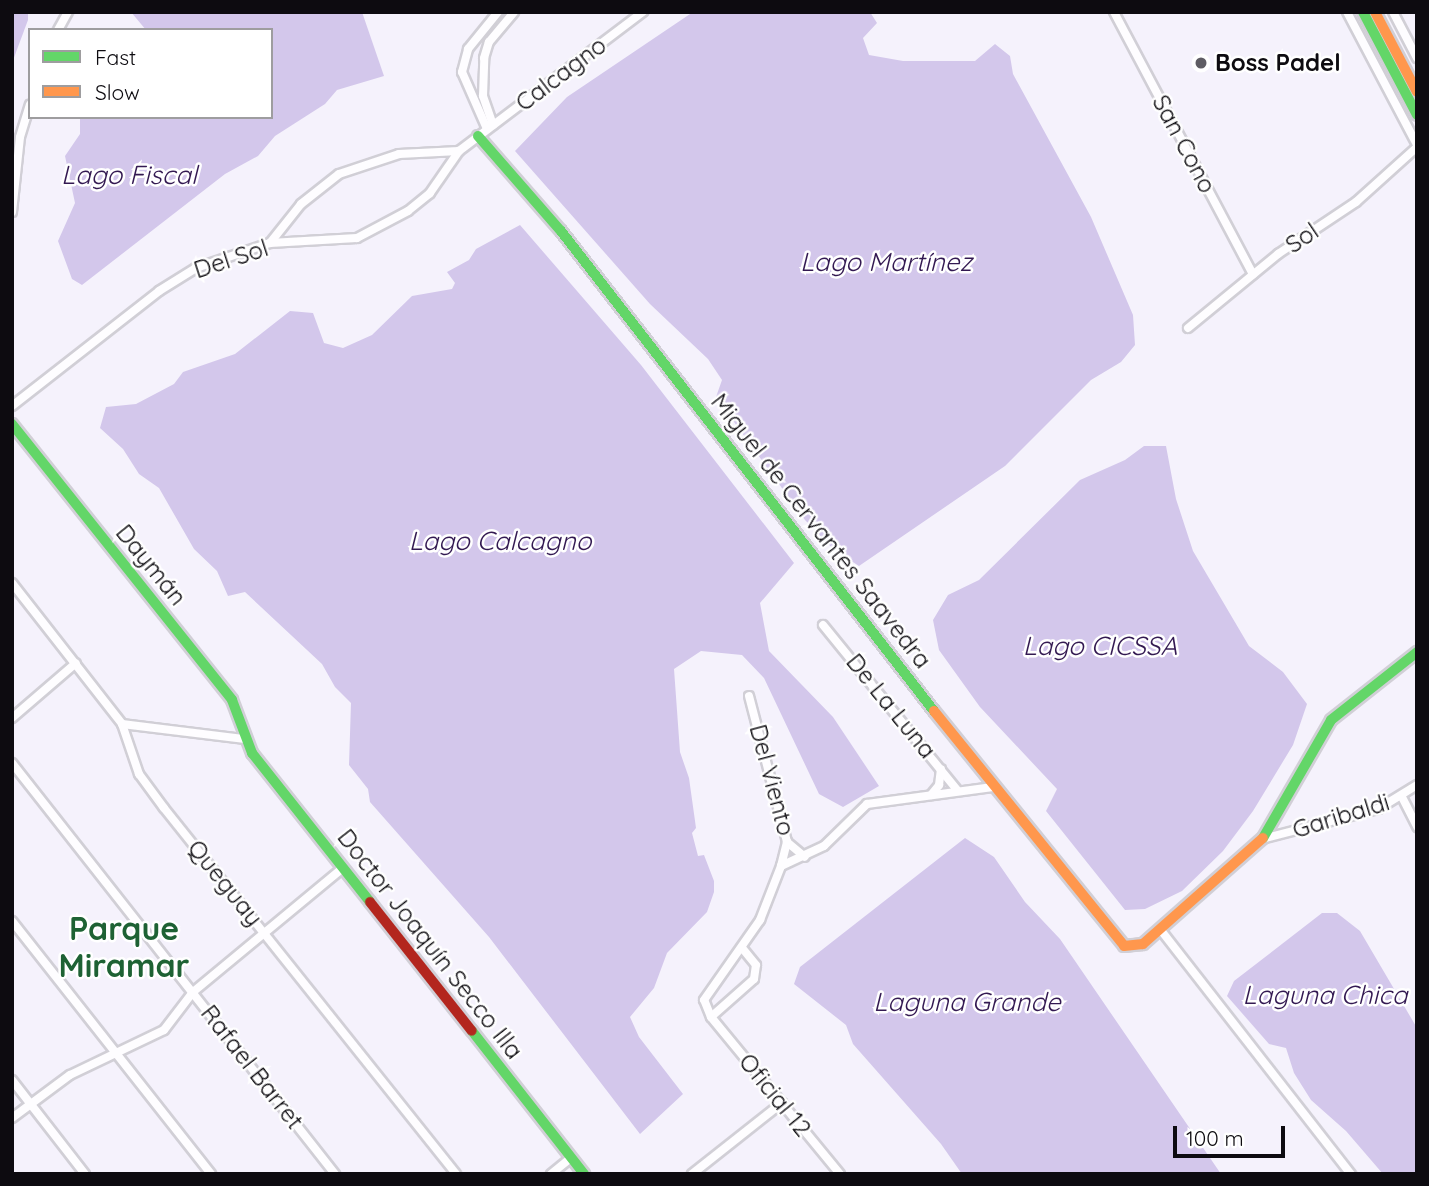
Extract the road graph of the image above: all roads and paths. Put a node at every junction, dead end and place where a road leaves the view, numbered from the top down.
1 (68, 12) edge
2 (498, 12) edge
3 (514, 12) edge
4 (643, 12) edge
5 (1114, 12) edge
6 (1347, 12) edge
7 (1363, 12) edge
8 (1375, 12) edge
9 (1393, 12) edge
10 (59, 28) edge
11 (1417, 58) edge
12 (1417, 92) edge
13 (28, 111) edge
14 (1417, 115) edge
15 (486, 130) junction
16 (1417, 146) edge
17 (459, 151) junction
18 (12, 212) edge
19 (270, 243) junction
20 (1253, 275) junction
21 (1188, 328) dead end
22 (12, 406) edge
23 (12, 424) edge
24 (12, 583) edge
25 (823, 625) dead end
26 (1417, 652) edge
27 (76, 663) junction
28 (749, 696) dead end
29 (12, 718) edge
30 (122, 724) junction
31 (245, 738) junction
32 (12, 763) edge
33 (941, 768) junction
34 (1417, 785) edge
35 (993, 787) junction
36 (957, 790) junction
37 (930, 794) junction
38 (1402, 797) junction
39 (1417, 827) edge
40 (1262, 839) junction
41 (787, 842) junction
42 (805, 857) junction
43 (781, 866) junction
44 (343, 868) junction
45 (12, 921) edge
46 (1160, 929) junction
47 (263, 930) junction
48 (742, 948) junction
49 (193, 992) junction
50 (710, 1017) junction
51 (116, 1056) junction
52 (12, 1080) edge
53 (30, 1103) junction
54 (782, 1103) junction
55 (12, 1118) edge
56 (571, 1158) junction
57 (85, 1174) edge
58 (211, 1174) edge
59 (335, 1174) edge
60 (456, 1174) edge
61 (551, 1174) edge
62 (584, 1174) edge
63 (692, 1174) edge
64 (840, 1174) edge
65 (1351, 1174) edge

1 - 10 street
2 - 15 street
3 - 15 street
4 - 15 street, Calcagno
5 - 20 street, San Cono
6 - 16 street
7 - 14 street
8 - 12 street
9 - 11 street
13 - 18 street
15 - 17 street, Calcagno
15 - 35 street, Miguel de Cervantes Saavedra
16 - 20 street, Sol
17 - 19 street
17 - 19 street, Del Sol
19 - 22 street, Del Sol
20 - 21 street, Sol
23 - 31 street, Daymán
24 - 27 street, Queguay
25 - 33 street, De La Luna
26 - 40 street
27 - 29 street
27 - 30 street, Queguay
28 - 41 street, Del Viento
30 - 31 street
30 - 47 street, Queguay
31 - 44 street, Doctor Joaquín Secco Illa
32 - 49 street, Rafael Barret
33 - 36 street, De La Luna
33 - 37 street
34 - 38 street, Garibaldi
35 - 36 street
35 - 46 street, Miguel de Cervantes Saavedra
36 - 37 street
37 - 42 street
38 - 39 street
38 - 40 street, Garibaldi
40 - 46 street
41 - 42 street, Del Viento
41 - 43 street
42 - 43 street
43 - 48 street
44 - 47 street
44 - 56 street, Doctor Joaquín Secco Illa
45 - 51 street
46 - 65 street
47 - 49 street
47 - 60 street, Queguay
48 - 50 street
48 - 50 street
49 - 51 street
49 - 59 street, Rafael Barret
50 - 54 street, Oficial 12
51 - 53 street
51 - 58 street
52 - 53 street
53 - 55 street
53 - 57 street
54 - 63 street
54 - 64 street, Oficial 12
56 - 61 street
56 - 62 street, Doctor Joaquín Secco Illa

